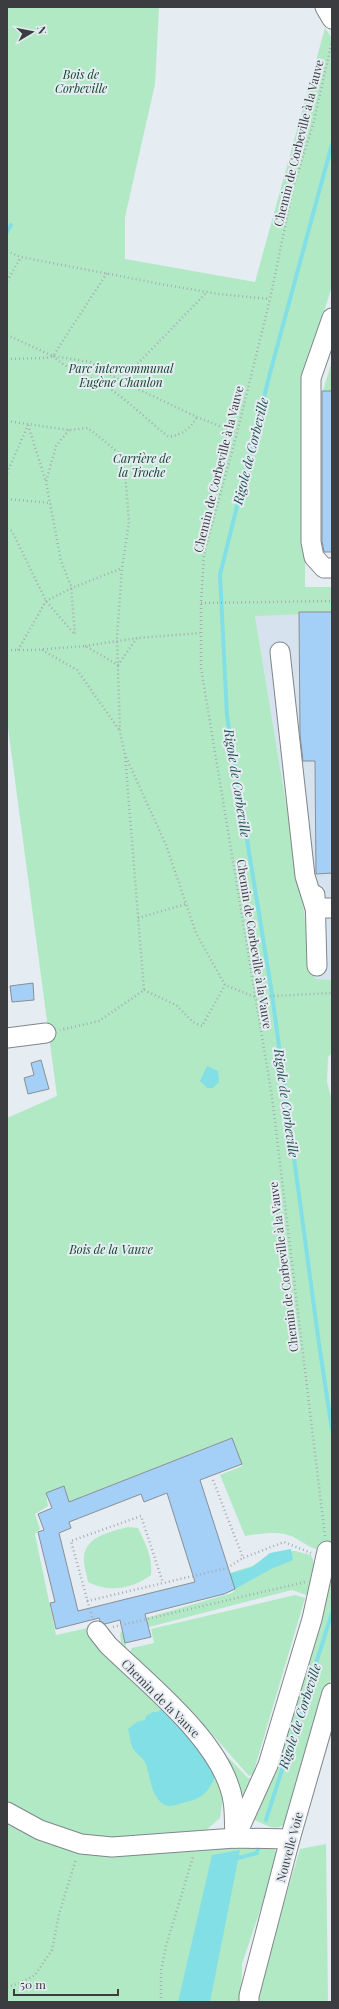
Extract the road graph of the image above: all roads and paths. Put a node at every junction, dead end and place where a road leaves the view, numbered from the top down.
1 (325, 7) edge
2 (332, 19) edge
3 (332, 41) edge
4 (7, 251) edge
5 (20, 257) junction
6 (107, 273) junction
7 (7, 281) edge
8 (208, 292) junction
9 (270, 299) junction
10 (332, 318) edge
11 (7, 335) edge
12 (53, 356) junction
13 (7, 359) edge
14 (121, 381) junction
15 (197, 417) junction
16 (7, 421) edge
17 (28, 425) junction
18 (69, 430) junction
19 (237, 433) junction
20 (7, 473) edge
21 (46, 482) junction
22 (7, 499) edge
23 (51, 503) junction
24 (7, 528) edge
25 (122, 568) junction
26 (332, 568) edge
27 (72, 588) junction
28 (46, 601) junction
29 (332, 601) edge
30 (201, 603) junction
31 (200, 633) junction
32 (137, 638) junction
33 (85, 646) junction
34 (7, 650) edge
35 (18, 650) junction
36 (42, 650) junction
37 (280, 652) dead end
38 (118, 665) junction
39 (120, 732) junction
40 (125, 755) junction
41 (315, 886) dead end
42 (186, 904) junction
43 (324, 908) edge
44 (138, 918) junction
45 (317, 966) dead end
46 (225, 985) junction
47 (144, 990) junction
48 (332, 993) edge
49 (255, 997) junction
50 (46, 1033) joint
51 (7, 1038) edge
52 (213, 1480) dead end
53 (327, 1551) junction
54 (243, 1558) junction
55 (321, 1578) junction
56 (163, 1583) junction
57 (87, 1601) junction
58 (97, 1631) junction
59 (332, 1693) edge
60 (7, 1812) edge
61 (235, 1838) junction
62 (290, 1839) junction
63 (198, 1842) junction
64 (81, 1844) junction
65 (7, 1987) edge
66 (161, 2002) edge
67 (249, 2002) edge

1 - 2 street
3 - 9 path, Chemin de Corbeville à la Vauve
4 - 5 path
5 - 6 path
5 - 7 path
6 - 8 path
6 - 12 path
8 - 9 path
8 - 14 path
9 - 19 path, Chemin de Corbeville à la Vauve
10 - 26 street
11 - 12 path
12 - 13 path
12 - 14 path
12 - 15 path
14 - 15 path
15 - 19 path
16 - 17 path
17 - 18 path
17 - 20 path
17 - 21 path
18 - 21 path
18 - 25 path
19 - 30 path, Chemin de Corbeville à la Vauve
21 - 23 path
22 - 23 path
23 - 27 path
24 - 28 path
25 - 27 path
25 - 38 path
27 - 28 path
27 - 28 path
28 - 35 path
29 - 30 path
30 - 31 path, Chemin de Corbeville à la Vauve
31 - 32 path
31 - 49 path, Chemin de Corbeville à la Vauve
32 - 33 path, bridge
32 - 38 path
33 - 36 path
33 - 38 path
34 - 35 path
35 - 36 path
36 - 39 path
37 - 43 street
38 - 39 path
39 - 40 path
40 - 42 path
40 - 44 path
41 - 43 street
42 - 44 path
42 - 46 path
43 - 45 street
44 - 47 path
46 - 47 path
46 - 49 path
47 - 50 path
48 - 49 path
49 - 53 path, Chemin de Corbeville à la Vauve
50 - 51 street
52 - 54 path
53 - 54 path
53 - 55 street
54 - 56 path
55 - 58 path
55 - 61 street
56 - 57 path
56 - 57 path
57 - 58 path
58 - 61 street, Chemin de la Vauve
59 - 62 street, Nouvelle Voie
60 - 64 street
61 - 62 street
61 - 63 street
62 - 67 street, Nouvelle Voie
63 - 64 street
63 - 66 path
64 - 65 path

